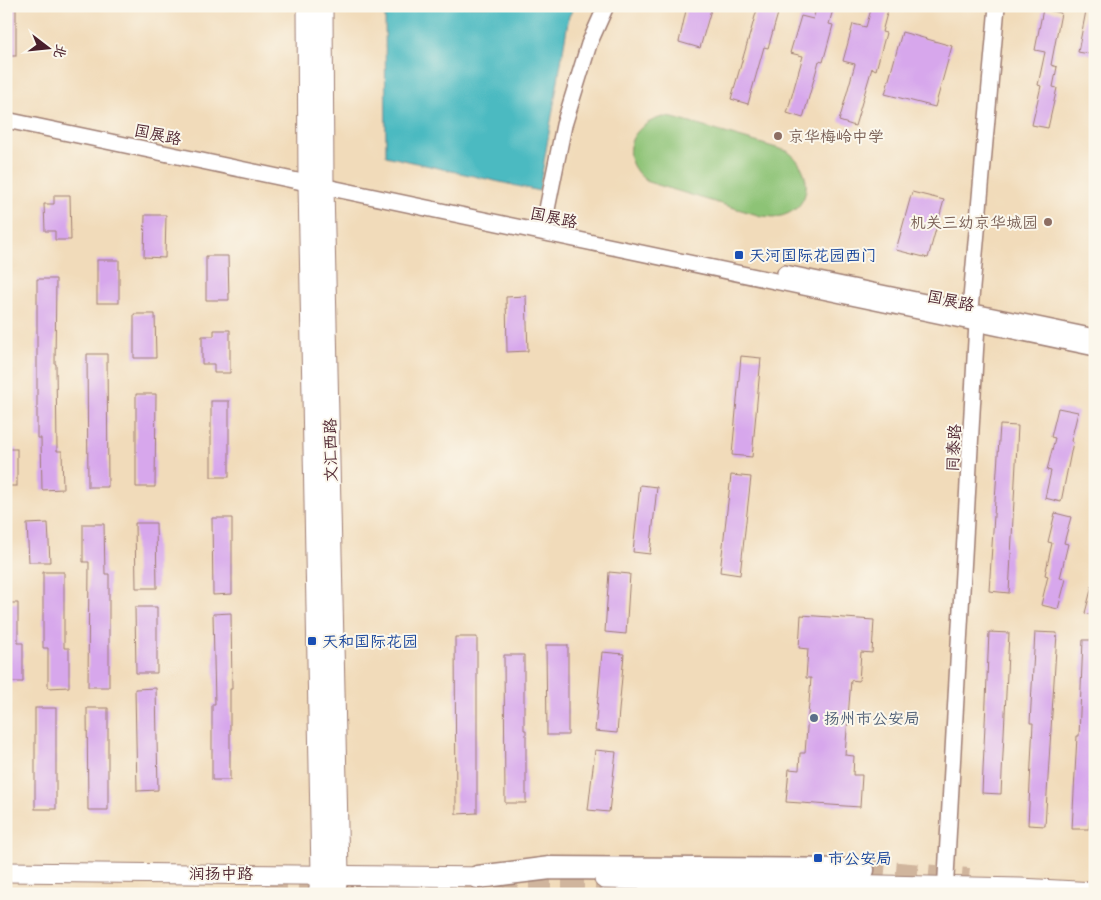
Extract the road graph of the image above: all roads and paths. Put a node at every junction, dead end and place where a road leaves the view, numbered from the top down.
1 (307, 6) edge
2 (323, 6) edge
3 (606, 6) edge
4 (997, 6) edge
5 (6, 109) edge
6 (6, 120) edge
7 (316, 180) junction
8 (544, 224) junction
9 (974, 317) junction
10 (1095, 337) edge
11 (1095, 348) edge
12 (863, 870) tunnel mouth
13 (6, 872) edge
14 (330, 874) junction
15 (478, 877) junction
16 (945, 890) edge
17 (1095, 892) edge
18 (318, 894) edge
19 (335, 894) edge

1 - 7 main road, 文汇西路
2 - 7 main road, 文汇西路
3 - 8 street
4 - 9 street, 同泰路
5 - 7 street, 国展路
6 - 7 street, 国展路
7 - 8 street, 国展路
7 - 9 street, 国展路
7 - 14 main road, 文汇西路
8 - 9 street, 国展路
9 - 10 street, 国展路
9 - 11 street, 国展路
9 - 16 street, 同泰路
12 - 15 highway
13 - 14 main road, 润扬中路
14 - 15 main road, 润扬中路
14 - 18 main road, 文汇西路
14 - 19 main road, 文汇西路
15 - 16 main road, 润扬中路
16 - 17 main road, 润扬中路

